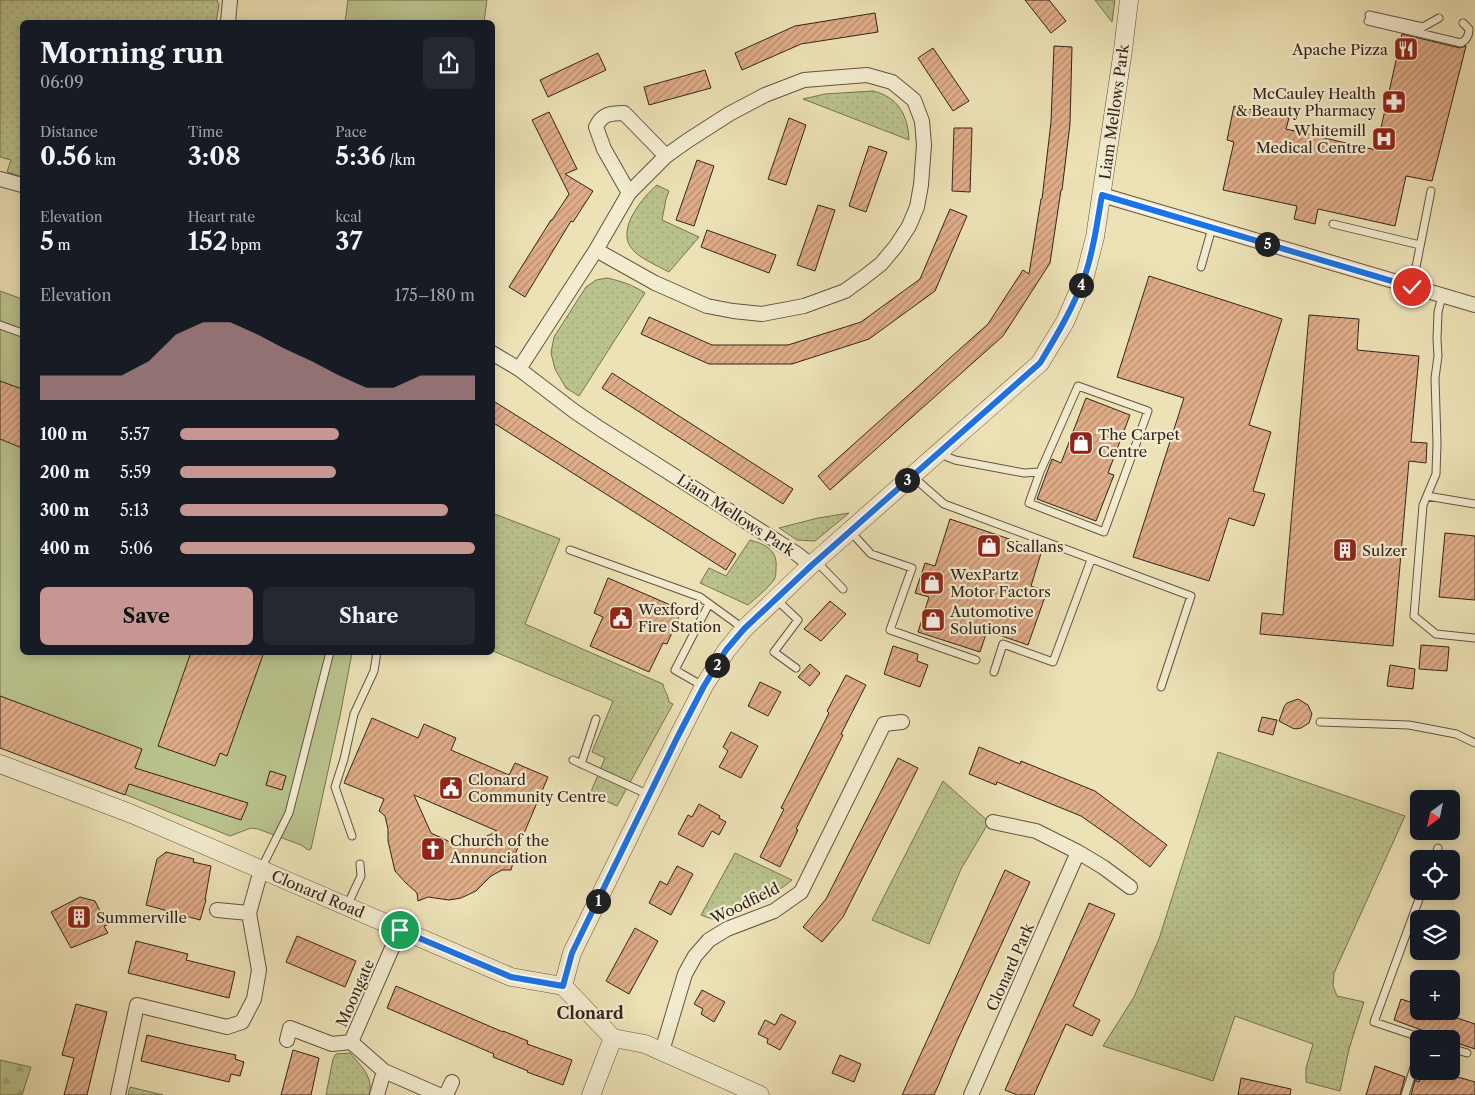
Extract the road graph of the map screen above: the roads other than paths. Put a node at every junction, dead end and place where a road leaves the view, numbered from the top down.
1 (230, 0) edge
2 (1129, 0) edge
3 (1439, 18) dead end
4 (228, 20) edge
5 (1463, 23) dead end
6 (666, 156) junction
7 (0, 179) edge
8 (20, 184) edge
9 (1431, 191) dead end
10 (629, 193) junction
11 (1102, 195) junction
12 (1333, 224) dead end
13 (1212, 228) junction
14 (1420, 245) junction
15 (596, 250) junction
16 (1201, 267) dead end
17 (1412, 287) junction
18 (1442, 296) junction
19 (1475, 305) edge
20 (0, 325) edge
21 (20, 332) edge
22 (495, 355) edge
23 (518, 369) junction
24 (938, 453) junction
25 (1040, 472) junction
26 (912, 476) junction
27 (1427, 496) junction
28 (1475, 504) edge
29 (849, 531) junction
30 (570, 550) dead end
31 (1091, 560) junction
32 (814, 563) junction
33 (843, 589) dead end
34 (777, 600) junction
35 (709, 604) junction
36 (744, 629) junction
37 (1475, 638) edge
38 (329, 655) edge
39 (377, 655) edge
40 (976, 660) dead end
41 (796, 668) dead end
42 (994, 672) dead end
43 (704, 686) junction
44 (1161, 687) dead end
45 (596, 719) dead end
46 (902, 722) dead end
47 (1320, 722) dead end
48 (1475, 743) edge
49 (573, 760) dead end
50 (0, 764) edge
51 (581, 764) junction
52 (650, 795) junction
53 (993, 822) dead end
54 (352, 836) dead end
55 (1078, 852) junction
56 (360, 864) dead end
57 (261, 870) junction
58 (1130, 887) dead end
59 (1419, 900) edge
60 (347, 907) junction
61 (217, 910) dead end
62 (249, 913) junction
63 (400, 930) junction
64 (563, 986) junction
65 (1410, 1034) edge
66 (613, 1038) junction
67 (287, 1040) dead end
68 (351, 1042) junction
69 (662, 1051) junction
70 (1460, 1051) edge
71 (1467, 1053) dead end
72 (384, 1071) junction
73 (1410, 1080) edge
74 (452, 1082) dead end
75 (118, 1095) edge
76 (377, 1095) edge
77 (439, 1095) edge
78 (446, 1095) edge
79 (591, 1095) edge
80 (760, 1095) edge
81 (971, 1095) edge
82 (1405, 1095) edge

1 - 4 street
2 - 11 street, Liam Mellows Park
3 - 5 lane
6 - 10 street
6 - 10 street
6 - 15 street
7 - 8 street
9 - 14 lane
10 - 15 street
11 - 13 street
11 - 24 street, Liam Mellows Park
12 - 14 lane
13 - 16 lane
13 - 17 street
14 - 17 lane
15 - 23 street
17 - 18 street
18 - 19 street
18 - 27 lane
20 - 21 lane
22 - 23 street, Liam Mellows Park
23 - 32 street, Liam Mellows Park
24 - 25 lane
24 - 26 street, Liam Mellows Park
25 - 25 lane
26 - 29 street, Liam Mellows Park
26 - 31 lane
27 - 28 lane
27 - 37 lane
29 - 32 street, Liam Mellows Park
29 - 40 lane
30 - 35 lane
31 - 42 lane
31 - 44 lane
32 - 33 lane
32 - 34 street
34 - 36 street
34 - 41 lane
35 - 36 lane
35 - 43 lane
36 - 43 street
38 - 57 lane
39 - 54 lane
43 - 52 street
45 - 51 lane
46 - 69 street, Woodfield
47 - 48 lane
49 - 51 lane
50 - 57 street, Clonard Road
51 - 52 lane
52 - 64 street
53 - 55 street
55 - 58 street
55 - 81 street, Clonard Park
56 - 60 lane
57 - 60 street, Clonard Road
57 - 62 street
59 - 65 lane
60 - 63 street, Clonard Road
61 - 62 street
62 - 75 street
63 - 64 street, Clonard Road
63 - 68 street, Moongate
64 - 66 street
66 - 69 street
66 - 79 street
67 - 68 street, Moongate
68 - 72 street, Moongate
69 - 80 street
70 - 71 lane
72 - 76 street
72 - 77 street, Moongate
73 - 82 lane
74 - 78 street

